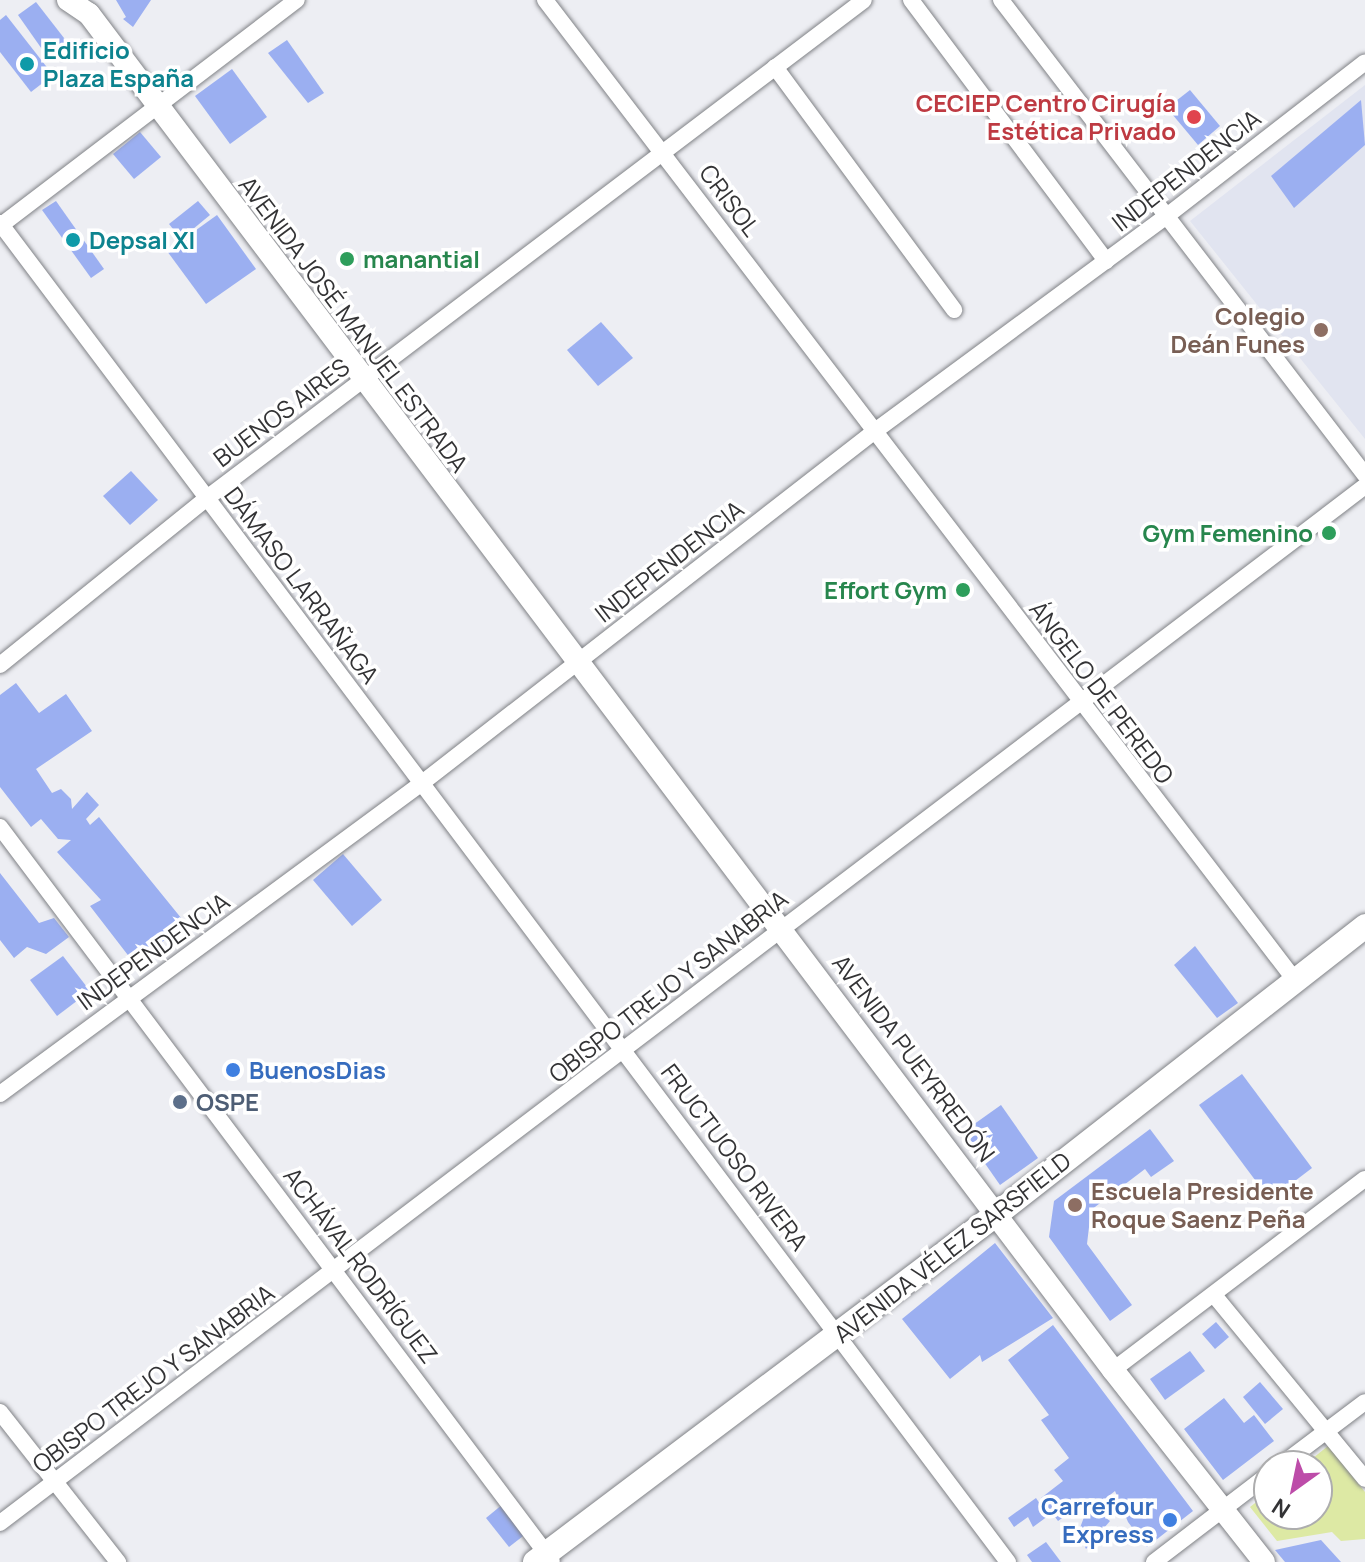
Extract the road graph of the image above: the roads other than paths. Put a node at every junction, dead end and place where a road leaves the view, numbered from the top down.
1 (68, 0) edge
2 (297, 0) edge
3 (545, 0) edge
4 (864, 0) edge
5 (911, 0) edge
6 (1001, 0) edge
7 (87, 7) edge
8 (1365, 62) edge
9 (775, 67) junction
10 (158, 107) junction
11 (663, 153) junction
12 (1168, 215) junction
13 (0, 225) edge
14 (1106, 261) junction
15 (954, 310) dead end
16 (363, 381) junction
17 (875, 431) junction
18 (1365, 475) edge
19 (1365, 486) edge
20 (207, 498) junction
21 (579, 663) junction
22 (0, 665) edge
23 (1080, 705) junction
24 (422, 783) junction
25 (0, 827) edge
26 (1365, 926) edge
27 (783, 928) junction
28 (1294, 979) junction
29 (130, 997) junction
30 (625, 1050) junction
31 (0, 1094) edge
32 (1365, 1179) edge
33 (998, 1213) junction
34 (335, 1270) junction
35 (1214, 1295) junction
36 (838, 1335) junction
37 (1113, 1370) junction
38 (1365, 1402) edge
39 (0, 1412) edge
40 (1327, 1431) junction
41 (1301, 1450) edge
42 (1365, 1479) edge
43 (54, 1482) junction
44 (1253, 1486) edge
45 (1223, 1508) junction
46 (0, 1523) edge
47 (545, 1559) edge
48 (118, 1562) edge
49 (1008, 1562) edge
50 (1154, 1562) edge
51 (1264, 1562) edge

1 - 7 main road, AVENIDA JOSÉ MANUEL ESTRADA
2 - 10 street
3 - 11 street, CRISOL
4 - 9 street, BUENOS AIRES
5 - 14 street
6 - 12 street
7 - 10 main road, AVENIDA JOSÉ MANUEL ESTRADA
8 - 12 street, INDEPENDENCIA
9 - 11 street, BUENOS AIRES
9 - 15 street
10 - 13 street
10 - 16 main road, AVENIDA JOSÉ MANUEL ESTRADA
11 - 16 street, BUENOS AIRES
11 - 17 street, CRISOL
12 - 14 street, INDEPENDENCIA
12 - 18 street
13 - 20 street, DÁMASO LARRAÑAGA
14 - 17 street, INDEPENDENCIA
16 - 20 street, BUENOS AIRES
16 - 21 main road, AVENIDA JOSÉ MANUEL ESTRADA
17 - 21 street, INDEPENDENCIA
17 - 23 street, ÁNGELO DE PEREDO
19 - 23 street, OBISPO TREJO Y SANABRIA
20 - 22 street, BUENOS AIRES
20 - 24 street, DÁMASO LARRAÑAGA
21 - 24 street, INDEPENDENCIA
21 - 27 main road, AVENIDA PUEYRREDÓN
23 - 27 street, OBISPO TREJO Y SANABRIA
23 - 28 street, ÁNGELO DE PEREDO
24 - 29 street, INDEPENDENCIA
24 - 30 street, FRUCTUOSO RIVERA
25 - 29 street, ACHÁVAL RODRÍGUEZ
26 - 28 main road, AVENIDA VÉLEZ SARSFIELD
27 - 30 street, OBISPO TREJO Y SANABRIA
27 - 33 main road, AVENIDA PUEYRREDÓN
28 - 33 main road, AVENIDA VÉLEZ SARSFIELD
29 - 31 street, INDEPENDENCIA
29 - 34 street, ACHÁVAL RODRÍGUEZ
30 - 34 street, OBISPO TREJO Y SANABRIA
30 - 36 street, FRUCTUOSO RIVERA
32 - 35 street
33 - 36 main road, AVENIDA VÉLEZ SARSFIELD
33 - 37 main road, AVENIDA PUEYRREDÓN
34 - 43 street, OBISPO TREJO Y SANABRIA
34 - 47 street, ACHÁVAL RODRÍGUEZ
35 - 37 street
35 - 40 street
36 - 47 main road, AVENIDA VÉLEZ SARSFIELD
36 - 49 street, FRUCTUOSO RIVERA
37 - 45 main road, AVENIDA PUEYRREDÓN
38 - 40 street
39 - 43 street
40 - 41 street
40 - 42 street
43 - 46 street, OBISPO TREJO Y SANABRIA
43 - 48 street
44 - 45 street
45 - 50 street
45 - 51 main road, AVENIDA PUEYRREDÓN

